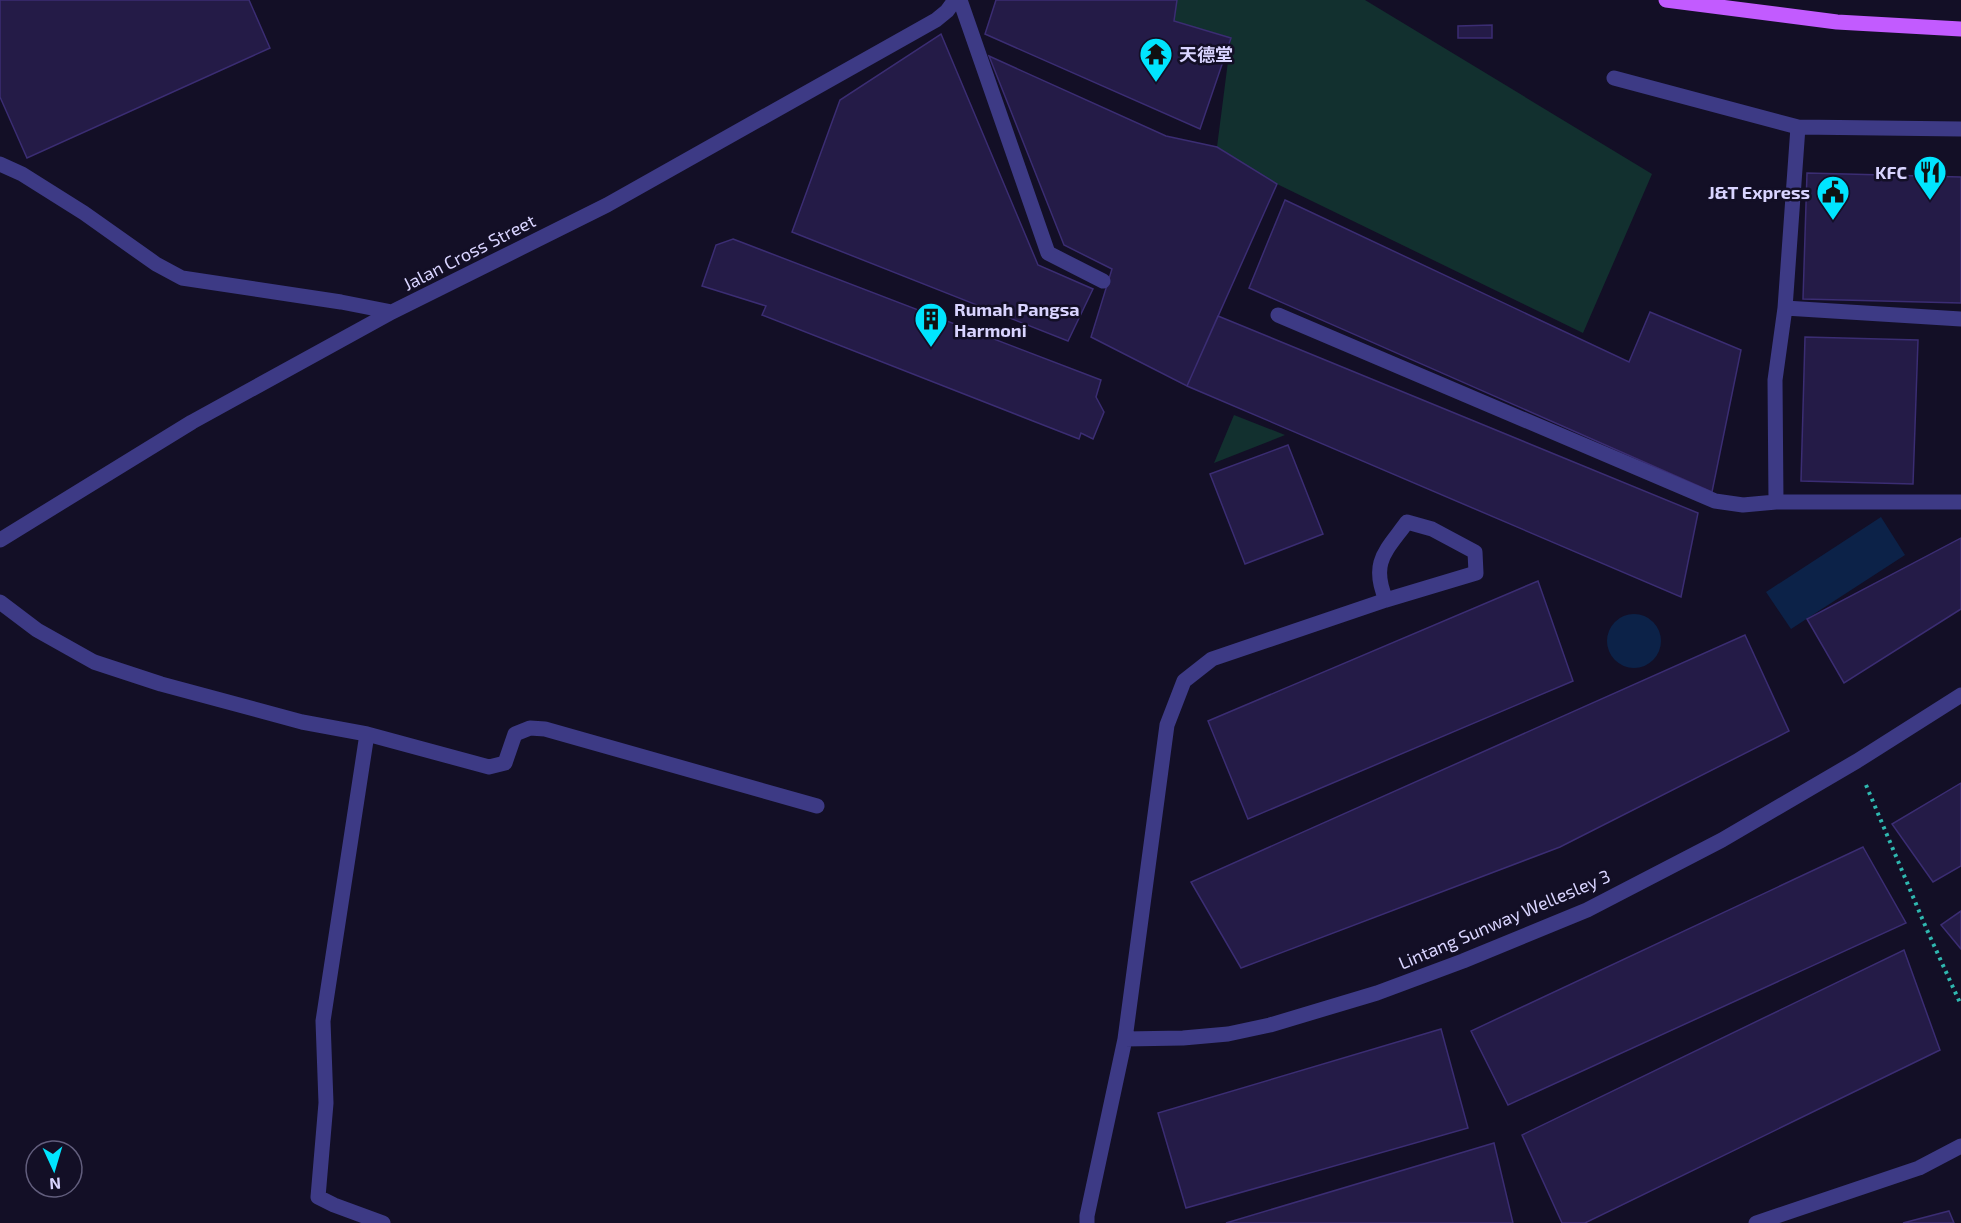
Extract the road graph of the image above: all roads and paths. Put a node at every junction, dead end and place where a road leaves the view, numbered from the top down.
1 (955, 0) edge
2 (960, 0) edge
3 (1666, 0) edge
4 (1961, 28) edge
5 (1614, 78) dead end
6 (1798, 127) junction
7 (1961, 129) edge
8 (0, 164) edge
9 (1103, 281) dead end
10 (1785, 308) junction
11 (392, 312) junction
12 (1278, 315) dead end
13 (1961, 319) edge
14 (1776, 502) junction
15 (1961, 502) edge
16 (0, 540) edge
17 (1386, 600) junction
18 (0, 602) edge
19 (1961, 695) edge
20 (367, 734) junction
21 (1857, 761) junction
22 (817, 806) dead end
23 (1961, 1005) edge
24 (1125, 1039) junction
25 (1961, 1146) edge
26 (383, 1223) edge
27 (1087, 1223) edge
28 (1756, 1223) edge

1 - 11 street, Jalan Cross Street
2 - 9 street
3 - 4 main road
5 - 6 street
6 - 7 street
6 - 10 street
8 - 11 street
10 - 13 street
10 - 14 street
11 - 16 street, Jalan Cross Street
12 - 14 street
14 - 15 street
17 - 17 street
17 - 24 street
18 - 20 street
19 - 21 street, Lintang Sunway Wellesley 3
20 - 22 street
20 - 26 street
21 - 23 path
21 - 24 street, Lintang Sunway Wellesley 3
24 - 27 street
25 - 28 street

